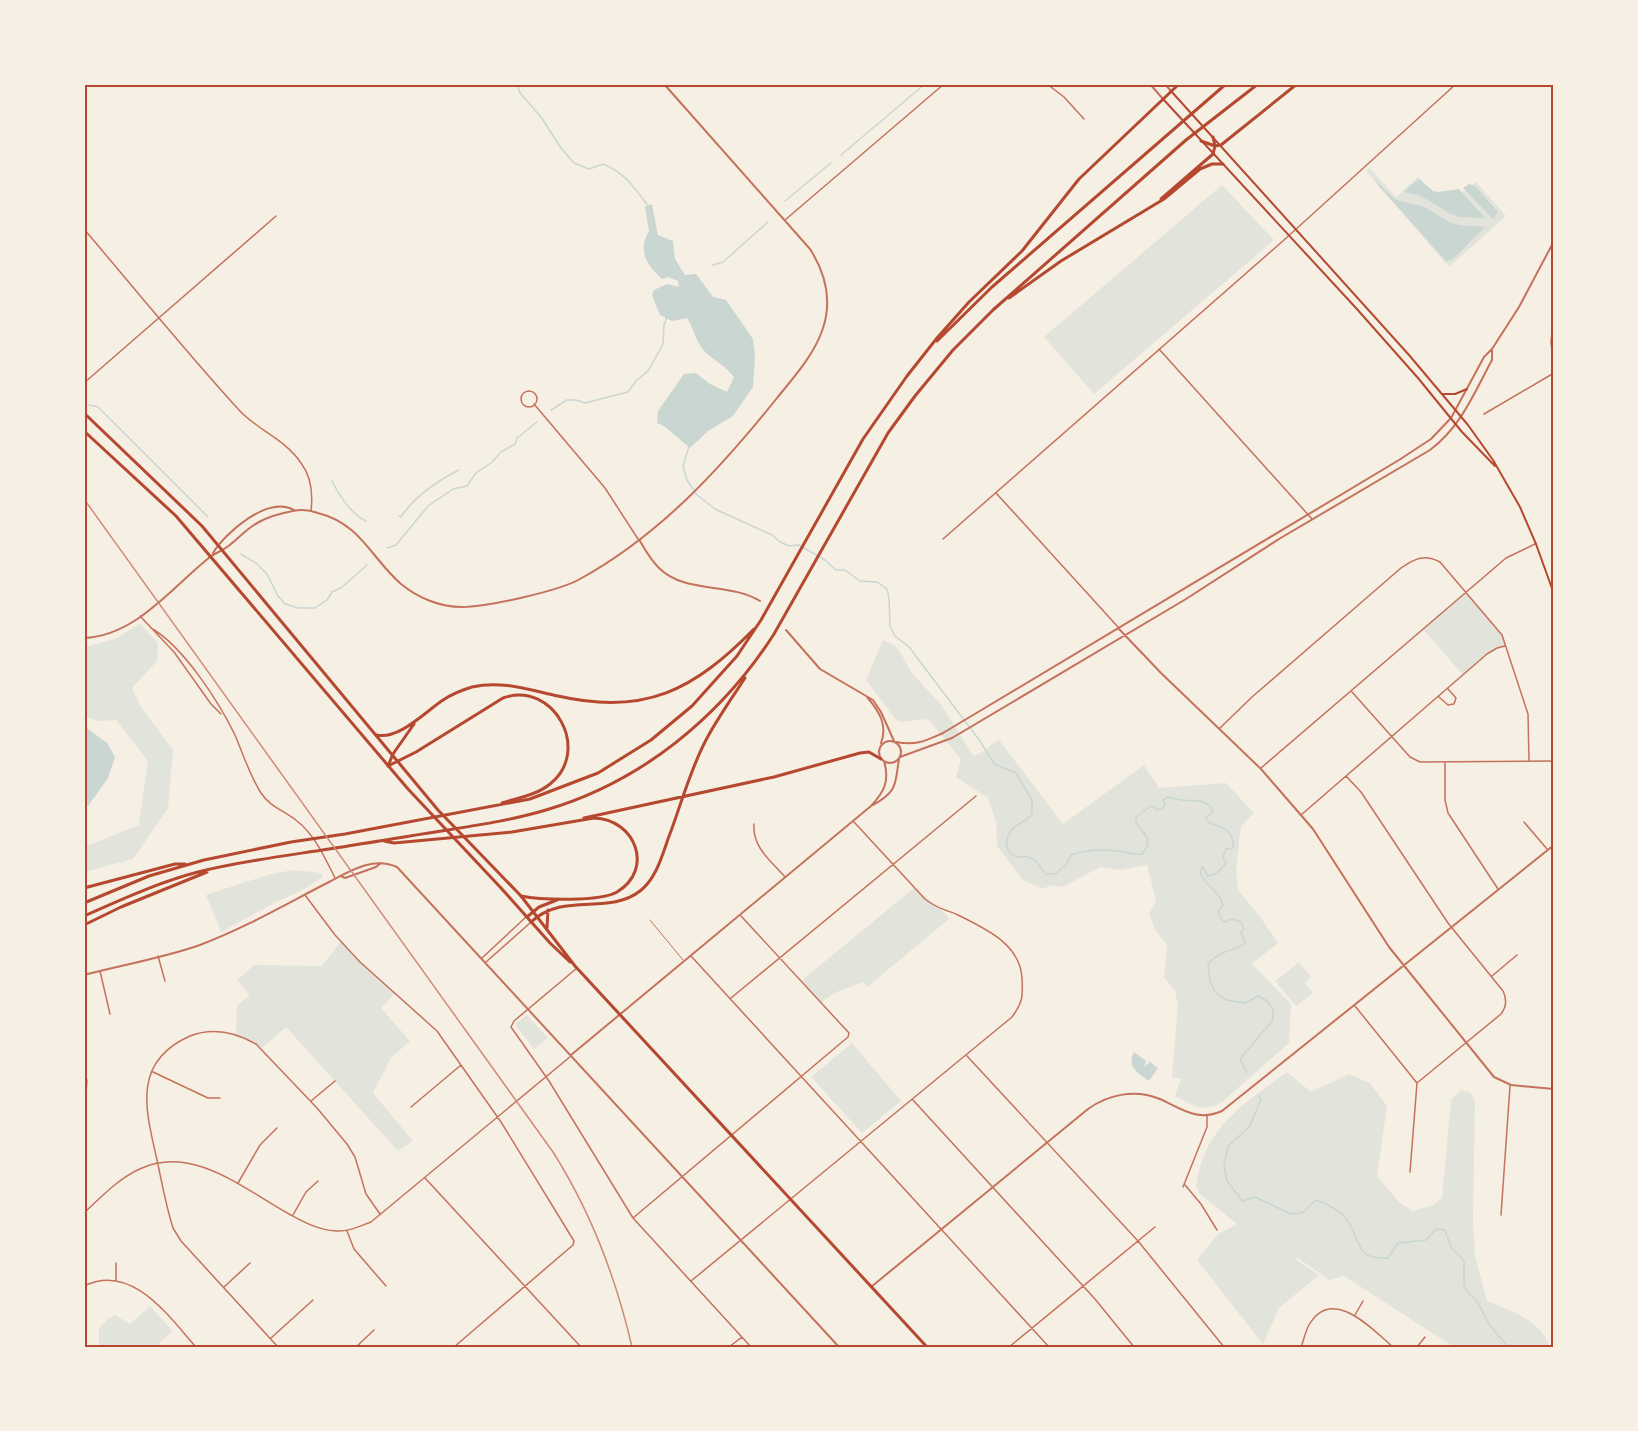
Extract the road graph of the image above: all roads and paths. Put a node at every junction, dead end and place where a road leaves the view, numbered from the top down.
1 (664, 84) edge
2 (944, 84) edge
3 (1047, 84) edge
4 (1150, 84) edge
5 (1165, 84) edge
6 (1179, 84) edge
7 (1226, 84) edge
8 (1258, 84) edge
9 (1297, 84) edge
10 (1456, 84) edge
11 (1171, 91) junction
12 (1163, 99) junction
13 (1084, 119) dead end
14 (1213, 137) junction
15 (1202, 141) junction
16 (1221, 145) junction
17 (1215, 146) junction
18 (1214, 154) junction
19 (1222, 164) junction
20 (1160, 200) junction
21 (276, 216) dead end
22 (784, 221) junction
23 (84, 229) edge
24 (1296, 230) junction
25 (1290, 235) junction
26 (1554, 241) edge
27 (993, 310) junction
28 (1554, 310) edge
29 (159, 317) junction
30 (1159, 349) junction
31 (1492, 349) junction
32 (925, 353) junction
33 (1554, 369) edge
34 (1554, 373) edge
35 (84, 383) edge
36 (1467, 389) junction
37 (1442, 394) junction
38 (534, 405) junction
39 (1456, 410) junction
40 (84, 413) edge
41 (1484, 414) dead end
42 (1451, 418) junction
43 (1462, 418) junction
44 (1457, 425) junction
45 (84, 431) edge
46 (1495, 466) junction
47 (995, 493) junction
48 (295, 510) junction
49 (311, 511) junction
50 (1309, 514) junction
51 (1313, 519) junction
52 (943, 539) dead end
53 (640, 541) junction
54 (218, 544) junction
55 (1536, 544) junction
56 (222, 550) junction
57 (211, 556) junction
58 (1466, 592) junction
59 (1554, 594) edge
60 (760, 602) dead end
61 (140, 616) junction
62 (760, 622) junction
63 (151, 628) junction
64 (1119, 628) junction
65 (786, 630) dead end
66 (1125, 635) junction
67 (84, 638) edge
68 (1506, 646) junction
69 (753, 666) junction
70 (1447, 689) junction
71 (1352, 691) junction
72 (865, 695) junction
73 (1439, 696) junction
74 (224, 717) junction
75 (416, 722) junction
76 (1219, 728) junction
77 (376, 735) junction
78 (1392, 737) junction
79 (895, 742) junction
80 (880, 746) junction
81 (393, 754) junction
82 (899, 758) junction
83 (882, 760) junction
84 (1529, 761) junction
85 (1554, 761) edge
86 (399, 762) junction
87 (1445, 762) junction
88 (388, 766) junction
89 (1261, 769) junction
90 (1346, 776) junction
91 (976, 796) dead end
92 (492, 806) junction
93 (871, 806) junction
94 (1301, 816) junction
95 (574, 821) junction
96 (853, 821) junction
97 (1524, 822) dead end
98 (754, 824) dead end
99 (383, 840) junction
100 (1554, 844) edge
101 (1547, 850) junction
102 (190, 864) junction
103 (893, 864) junction
104 (215, 869) junction
105 (785, 877) junction
106 (336, 878) junction
107 (84, 888) edge
108 (1498, 889) junction
109 (304, 895) junction
110 (521, 896) junction
111 (558, 899) junction
112 (84, 903) edge
113 (548, 910) junction
114 (533, 911) junction
115 (740, 915) junction
116 (84, 916) edge
117 (527, 916) junction
118 (537, 916) junction
119 (650, 920) dead end
120 (531, 922) junction
121 (84, 925) edge
122 (1452, 927) junction
123 (547, 928) junction
124 (1517, 955) dead end
125 (159, 956) junction
126 (691, 956) junction
127 (482, 957) junction
128 (780, 958) junction
129 (486, 962) junction
130 (685, 962) junction
131 (1404, 966) junction
132 (576, 967) junction
133 (100, 970) junction
134 (84, 975) edge
135 (1491, 976) junction
136 (165, 981) dead end
137 (731, 999) junction
138 (1355, 1005) junction
139 (529, 1009) junction
140 (110, 1014) dead end
141 (620, 1015) junction
142 (1466, 1043) junction
143 (572, 1055) junction
144 (967, 1056) junction
145 (461, 1065) junction
146 (152, 1072) junction
147 (546, 1076) junction
148 (802, 1077) junction
149 (87, 1080) dead end
150 (335, 1081) dead end
151 (1417, 1083) junction
152 (1511, 1085) junction
153 (1554, 1089) edge
154 (220, 1098) dead end
155 (913, 1100) junction
156 (311, 1101) junction
157 (411, 1107) dead end
158 (497, 1116) junction
159 (1207, 1116) junction
160 (84, 1120) edge
161 (277, 1128) dead end
162 (732, 1136) junction
163 (862, 1141) junction
164 (1047, 1143) junction
165 (158, 1164) junction
166 (1410, 1172) dead end
167 (424, 1177) junction
168 (683, 1177) junction
169 (318, 1181) dead end
170 (238, 1184) junction
171 (993, 1187) junction
172 (791, 1200) junction
173 (84, 1213) edge
174 (380, 1214) junction
175 (1501, 1215) dead end
176 (292, 1216) junction
177 (633, 1218) junction
178 (1155, 1227) dead end
179 (942, 1229) junction
180 (347, 1230) junction
181 (1218, 1230) dead end
182 (741, 1240) junction
183 (1138, 1241) junction
184 (116, 1263) dead end
185 (250, 1263) dead end
186 (116, 1281) junction
187 (691, 1281) junction
188 (84, 1286) edge
189 (386, 1286) dead end
190 (525, 1286) junction
191 (1083, 1286) junction
192 (223, 1287) junction
193 (871, 1287) junction
194 (313, 1300) dead end
195 (1363, 1301) dead end
196 (1355, 1315) junction
197 (1033, 1328) junction
198 (374, 1330) dead end
199 (742, 1337) junction
200 (1425, 1337) dead end
201 (271, 1339) junction
202 (196, 1347) edge
203 (278, 1347) edge
204 (356, 1347) edge
205 (454, 1347) edge
206 (581, 1347) edge
207 (667, 1347) edge
208 (673, 1347) edge
209 (729, 1347) edge
210 (751, 1347) edge
211 (839, 1347) edge
212 (927, 1347) edge
213 (1009, 1347) edge
214 (1049, 1347) edge
215 (1134, 1347) edge
216 (1224, 1347) edge
217 (1301, 1347) edge
218 (1393, 1347) edge
219 (1417, 1347) edge

1 - 22 street
2 - 22 street
3 - 13 street
4 - 12 street
5 - 11 street
6 - 11 main road
7 - 32 main road
8 - 27 main road
9 - 16 main road
10 - 24 street
11 - 12 main road
11 - 14 main road
12 - 15 main road
12 - 32 main road
14 - 16 main road
14 - 17 main road
15 - 17 main road
15 - 18 main road
16 - 17 main road
16 - 24 main road
17 - 18 main road
18 - 19 main road
18 - 20 main road
19 - 20 main road
19 - 25 main road
20 - 27 main road
21 - 29 street
22 - 53 street
23 - 29 street
24 - 25 street
24 - 37 main road
25 - 30 street
25 - 42 main road
26 - 31 street
27 - 69 main road
28 - 33 street
29 - 35 street
29 - 49 street
30 - 47 street
30 - 50 street
31 - 36 street
31 - 43 street
32 - 62 main road
34 - 41 street
36 - 37 main road
36 - 39 street
37 - 39 main road
38 - 38 street
38 - 53 street
39 - 42 street
39 - 43 main road
40 - 54 main road
42 - 44 main road
42 - 50 street
43 - 44 street
43 - 46 main road
44 - 46 main road
44 - 51 street
45 - 57 main road
46 - 55 main road
47 - 52 street
47 - 64 street
48 - 49 street
48 - 54 street
48 - 56 street
49 - 53 street
50 - 51 street
50 - 64 street
51 - 66 street
53 - 60 street
54 - 56 main road
54 - 57 street
55 - 58 street
55 - 59 main road
56 - 57 street
56 - 77 main road
57 - 61 street
57 - 88 main road
58 - 68 street
58 - 71 street
58 - 76 street
61 - 63 street
61 - 67 street
62 - 75 main road
62 - 92 main road
63 - 74 street
63 - 74 street
64 - 66 street
64 - 79 street
65 - 72 street
66 - 76 street
66 - 82 street
68 - 70 street
68 - 84 street
69 - 99 main road
69 - 113 main road
70 - 73 street
70 - 73 street
71 - 78 street
71 - 89 street
72 - 79 street
72 - 80 street
73 - 78 street
74 - 106 street
75 - 77 main road
75 - 81 main road
76 - 89 street
77 - 81 main road
78 - 87 street
78 - 90 street
79 - 80 street
79 - 82 street
80 - 83 street
81 - 86 main road
81 - 88 main road
82 - 83 street
82 - 93 street
83 - 93 street
83 - 95 main road
84 - 85 street
84 - 87 street
86 - 88 main road
86 - 92 main road
86 - 110 main road
87 - 108 street
88 - 117 main road
89 - 94 street
90 - 94 street
90 - 122 street
91 - 103 street
92 - 102 main road
93 - 96 street
94 - 131 street
95 - 99 main road
95 - 111 main road
96 - 103 street
96 - 105 street
97 - 101 street
98 - 105 street
99 - 104 main road
100 - 101 street
101 - 108 street
102 - 107 main road
102 - 112 main road
103 - 128 street
103 - 144 street
104 - 116 main road
104 - 121 main road
105 - 115 street
106 - 109 street
106 - 127 street
108 - 122 street
109 - 125 street
109 - 145 street
110 - 111 main road
110 - 114 main road
111 - 114 main road
113 - 118 main road
113 - 123 main road
114 - 117 main road
114 - 118 main road
115 - 126 street
115 - 128 street
117 - 120 main road
117 - 127 street
118 - 120 main road
118 - 123 main road
119 - 130 lane
120 - 129 street
120 - 132 main road
122 - 131 street
122 - 135 street
123 - 132 main road
124 - 135 street
125 - 133 street
125 - 136 street
126 - 130 street
126 - 137 street
127 - 129 street
128 - 137 street
128 - 148 street
129 - 139 street
130 - 141 street
131 - 138 street
131 - 142 street
132 - 139 street
132 - 141 main road
133 - 134 street
133 - 140 street
135 - 142 street
137 - 148 street
138 - 151 street
138 - 159 street
139 - 143 street
139 - 147 street
141 - 143 street
141 - 162 main road
142 - 151 street
142 - 152 street
143 - 147 street
143 - 168 street
144 - 155 street
144 - 164 street
145 - 157 street
145 - 158 street
146 - 154 street
146 - 156 street
146 - 165 street
147 - 158 street
147 - 177 street
148 - 162 street
148 - 163 street
149 - 160 street
150 - 156 street
151 - 166 street
152 - 153 street
152 - 175 street
155 - 163 street
155 - 171 street
156 - 174 street
158 - 167 street
158 - 190 street
159 - 164 street
159 - 181 street
161 - 170 street
162 - 168 street
162 - 172 main road
163 - 172 street
163 - 179 street
164 - 171 street
164 - 183 street
165 - 170 street
165 - 173 street
165 - 192 street
167 - 174 street
167 - 190 street
168 - 177 street
168 - 182 street
169 - 176 street
170 - 176 street
171 - 179 street
171 - 191 street
172 - 182 street
172 - 193 main road
174 - 180 street
176 - 180 street
177 - 187 street
178 - 183 street
179 - 193 street
179 - 197 street
180 - 189 street
182 - 187 street
182 - 211 street
183 - 191 street
183 - 216 street
184 - 186 street
185 - 192 street
186 - 188 street
186 - 202 street
187 - 199 street
190 - 205 street
190 - 206 street
191 - 197 street
191 - 215 street
192 - 201 street
193 - 212 main road
194 - 201 street
195 - 196 street
196 - 217 street
196 - 218 street
197 - 213 street
197 - 214 street
198 - 204 street
199 - 209 street
199 - 210 street
200 - 219 street
201 - 203 street
207 - 208 street

